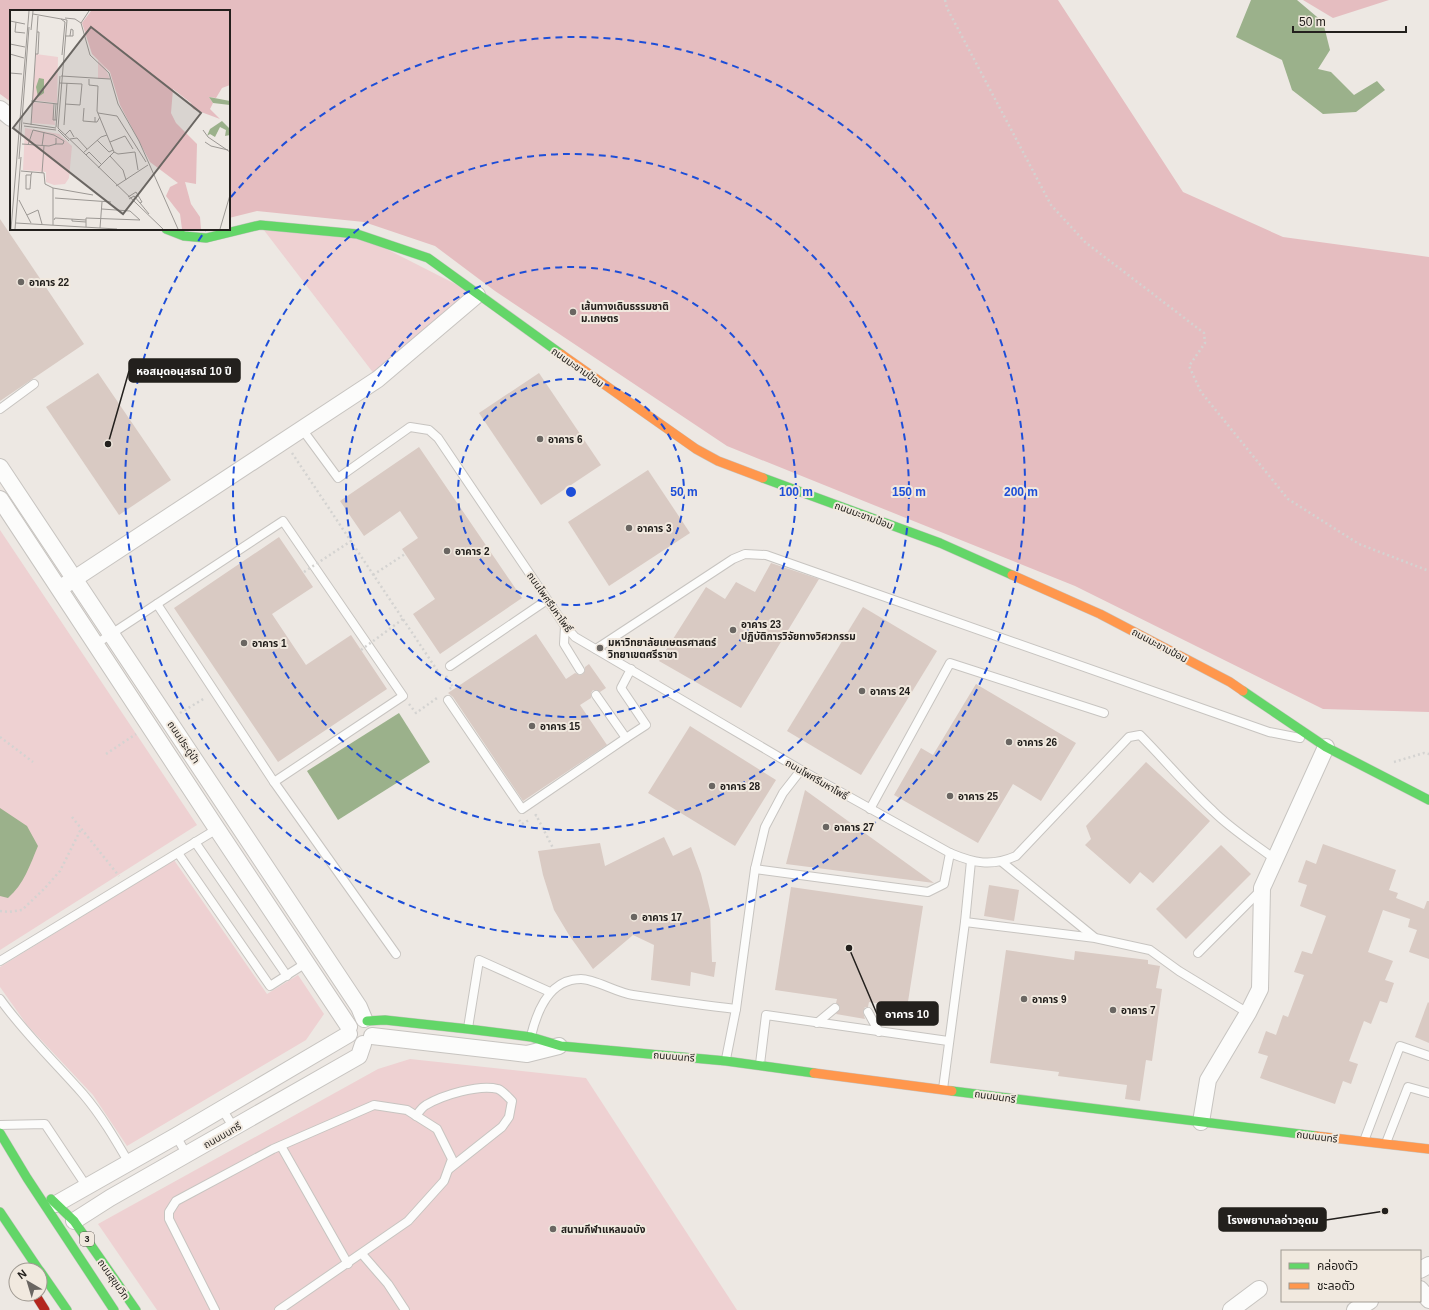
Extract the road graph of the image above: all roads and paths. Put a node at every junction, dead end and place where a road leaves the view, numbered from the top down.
1 (945, 0) edge
2 (0, 109) edge
3 (10, 117) edge
4 (169, 230) edge
5 (476, 295) junction
6 (34, 384) dead end
7 (0, 409) edge
8 (302, 429) junction
9 (292, 452) dead end
10 (0, 467) edge
11 (0, 499) edge
12 (350, 541) junction
13 (405, 554) dead end
14 (304, 572) dead end
15 (1429, 572) edge
16 (373, 576) junction
17 (74, 580) junction
18 (59, 589) junction
19 (547, 600) junction
20 (157, 604) junction
21 (403, 619) junction
22 (565, 626) junction
23 (112, 634) junction
24 (96, 644) junction
25 (596, 649) junction
26 (361, 650) dead end
27 (450, 666) dead end
28 (580, 670) dead end
29 (631, 670) junction
30 (453, 687) dead end
31 (596, 695) dead end
32 (404, 696) junction
33 (438, 698) dead end
34 (448, 700) dead end
35 (1104, 713) dead end
36 (0, 737) edge
37 (626, 738) junction
38 (1322, 743) junction
39 (1429, 754) edge
40 (34, 762) dead end
41 (801, 770) junction
42 (1381, 775) junction
43 (274, 782) junction
44 (1429, 800) edge
45 (870, 809) junction
46 (72, 817) dead end
47 (81, 829) junction
48 (217, 829) junction
49 (195, 842) junction
50 (178, 853) junction
51 (950, 853) junction
52 (1276, 860) junction
53 (971, 861) junction
54 (1002, 862) junction
55 (755, 869) junction
56 (126, 884) junction
57 (1262, 888) junction
58 (277, 900) junction
59 (0, 911) edge
60 (965, 922) junction
61 (1095, 938) junction
62 (1198, 953) dead end
63 (396, 954) dead end
64 (0, 961) edge
65 (306, 963) junction
66 (287, 976) junction
67 (550, 992) junction
68 (0, 999) edge
69 (835, 1008) dead end
70 (736, 1009) junction
71 (868, 1012) dead end
72 (1248, 1013) junction
73 (365, 1020) junction
74 (816, 1022) junction
75 (468, 1029) junction
76 (349, 1031) junction
77 (879, 1032) junction
78 (531, 1037) junction
79 (368, 1040) junction
80 (948, 1041) junction
81 (561, 1046) junction
82 (1429, 1056) edge
83 (726, 1061) junction
84 (760, 1066) junction
85 (943, 1089) junction
86 (1429, 1093) edge
87 (222, 1109) junction
88 (416, 1116) junction
89 (1201, 1122) junction
90 (0, 1125) edge
91 (234, 1128) junction
92 (0, 1133) edge
93 (176, 1136) junction
94 (1364, 1141) junction
95 (1386, 1144) junction
96 (281, 1146) junction
97 (1429, 1149) edge
98 (187, 1155) junction
99 (129, 1163) junction
100 (448, 1170) junction
101 (27, 1178) junction
102 (87, 1187) junction
103 (56, 1204) junction
104 (0, 1212) edge
105 (74, 1221) junction
106 (5, 1231) edge
107 (362, 1254) junction
108 (23, 1262) edge
109 (32, 1262) edge
110 (348, 1264) junction
111 (48, 1283) edge
112 (1259, 1289) dead end
113 (1421, 1289) edge
114 (1429, 1300) edge
115 (1368, 1302) edge
116 (67, 1310) edge
117 (114, 1310) edge
118 (136, 1310) edge
119 (215, 1310) edge
120 (279, 1310) edge
121 (405, 1310) edge
122 (1231, 1310) edge
123 (1355, 1310) edge

1 - 15 path
2 - 3 street
4 - 5 main road, ถนนมะขามป้อม
5 - 8 street
5 - 38 main road, ถนนมะขามป้อม
6 - 7 lane
8 - 17 street
8 - 19 lane, ถนนโพศรีมหาโพธิ์
9 - 12 path
10 - 17 street, ถนนประดู่ป่า
11 - 18 street, ถนนประดู่ป่า
12 - 14 path, bridge
12 - 16 path
13 - 16 path
16 - 21 path
17 - 18 street
17 - 23 street, ถนนประดู่ป่า
18 - 24 street, ถนนประดู่ป่า
19 - 22 lane, ถนนโพศรีมหาโพธิ์
19 - 27 lane
20 - 23 lane
20 - 32 lane
20 - 43 lane
21 - 26 path, bridge
21 - 30 path
22 - 25 lane, ถนนโพศรีมหาโพธิ์
22 - 28 lane
23 - 24 lane
23 - 58 street, ถนนประดู่ป่า
24 - 48 street, ถนนประดู่ป่า
25 - 29 lane, ถนนโพศรีมหาโพธิ์
25 - 38 lane
29 - 37 lane
29 - 41 lane, ถนนโพศรีมหาโพธิ์
31 - 37 lane
32 - 33 path
32 - 43 lane
34 - 37 lane
35 - 45 lane
36 - 40 path
38 - 42 main road, ถนนมะขามป้อม
38 - 52 street
39 - 42 path
41 - 45 lane, ถนนโพศรีมหาโพธิ์
41 - 55 lane
42 - 44 main road, ถนนมะขามป้อม
43 - 63 lane
45 - 51 lane, ถนนโพศรีมหาโพธิ์
46 - 47 path
47 - 56 path
47 - 59 path
48 - 49 lane
48 - 58 street, ถนนประดู่ป่า
49 - 50 lane
49 - 66 lane
50 - 56 lane
50 - 66 lane
51 - 53 lane, ถนนโพศรีมหาโพธิ์
51 - 55 lane
52 - 54 lane
52 - 57 street
53 - 54 lane, ถนนโพศรีมหาโพธิ์
53 - 60 lane
54 - 61 lane
55 - 70 lane
56 - 64 lane
57 - 62 lane
57 - 72 street
58 - 65 street, ถนนประดู่ป่า
58 - 73 street, ถนนประดู่ป่า
60 - 61 lane
60 - 80 lane
61 - 72 lane
65 - 66 lane
65 - 76 street, ถนนประดู่ป่า
67 - 70 lane
67 - 75 lane
67 - 78 lane
68 - 99 lane
69 - 74 lane
70 - 83 lane
71 - 77 lane
72 - 89 street
73 - 75 main road, ถนนนนทรี
73 - 76 street
73 - 79 street
74 - 77 lane
74 - 84 lane
75 - 78 main road, ถนนนนทรี
76 - 79 street
76 - 87 street
77 - 80 lane
78 - 81 main road, ถนนนนทรี
79 - 81 street, ถนนนนทรี
79 - 91 street, ถนนนนทรี
80 - 85 lane
81 - 83 main road, ถนนนนทรี
82 - 94 lane
83 - 84 main road, ถนนนนทรี
84 - 85 main road, ถนนนนทรี
85 - 89 main road, ถนนนนทรี
86 - 95 lane
87 - 91 lane
87 - 93 street
88 - 96 lane
88 - 100 lane
88 - 100 lane
89 - 94 main road, ถนนนนทรี
90 - 102 lane
91 - 98 street, ถนนนนทรี
92 - 101 main road, ถนนสุขุมวิท / 3
93 - 98 lane
93 - 99 street
94 - 95 main road, ถนนนนทรี
95 - 97 main road, ถนนนนทรี
96 - 110 lane
96 - 119 lane
98 - 105 street, ถนนนนทรี
99 - 102 street
100 - 107 lane
101 - 103 main road, ถนนสุขุมวิท / 3
101 - 117 main road, ถนนสุขุมวิท / 3
102 - 103 street
103 - 105 main road, ถนนสุขุมวิท / 3
104 - 106 main road
105 - 118 main road, ถนนสุขุมวิท / 3
106 - 108 main road
106 - 109 main road
107 - 110 lane
107 - 121 lane
110 - 120 lane
111 - 116 main road
112 - 122 street
113 - 114 street
115 - 123 street

